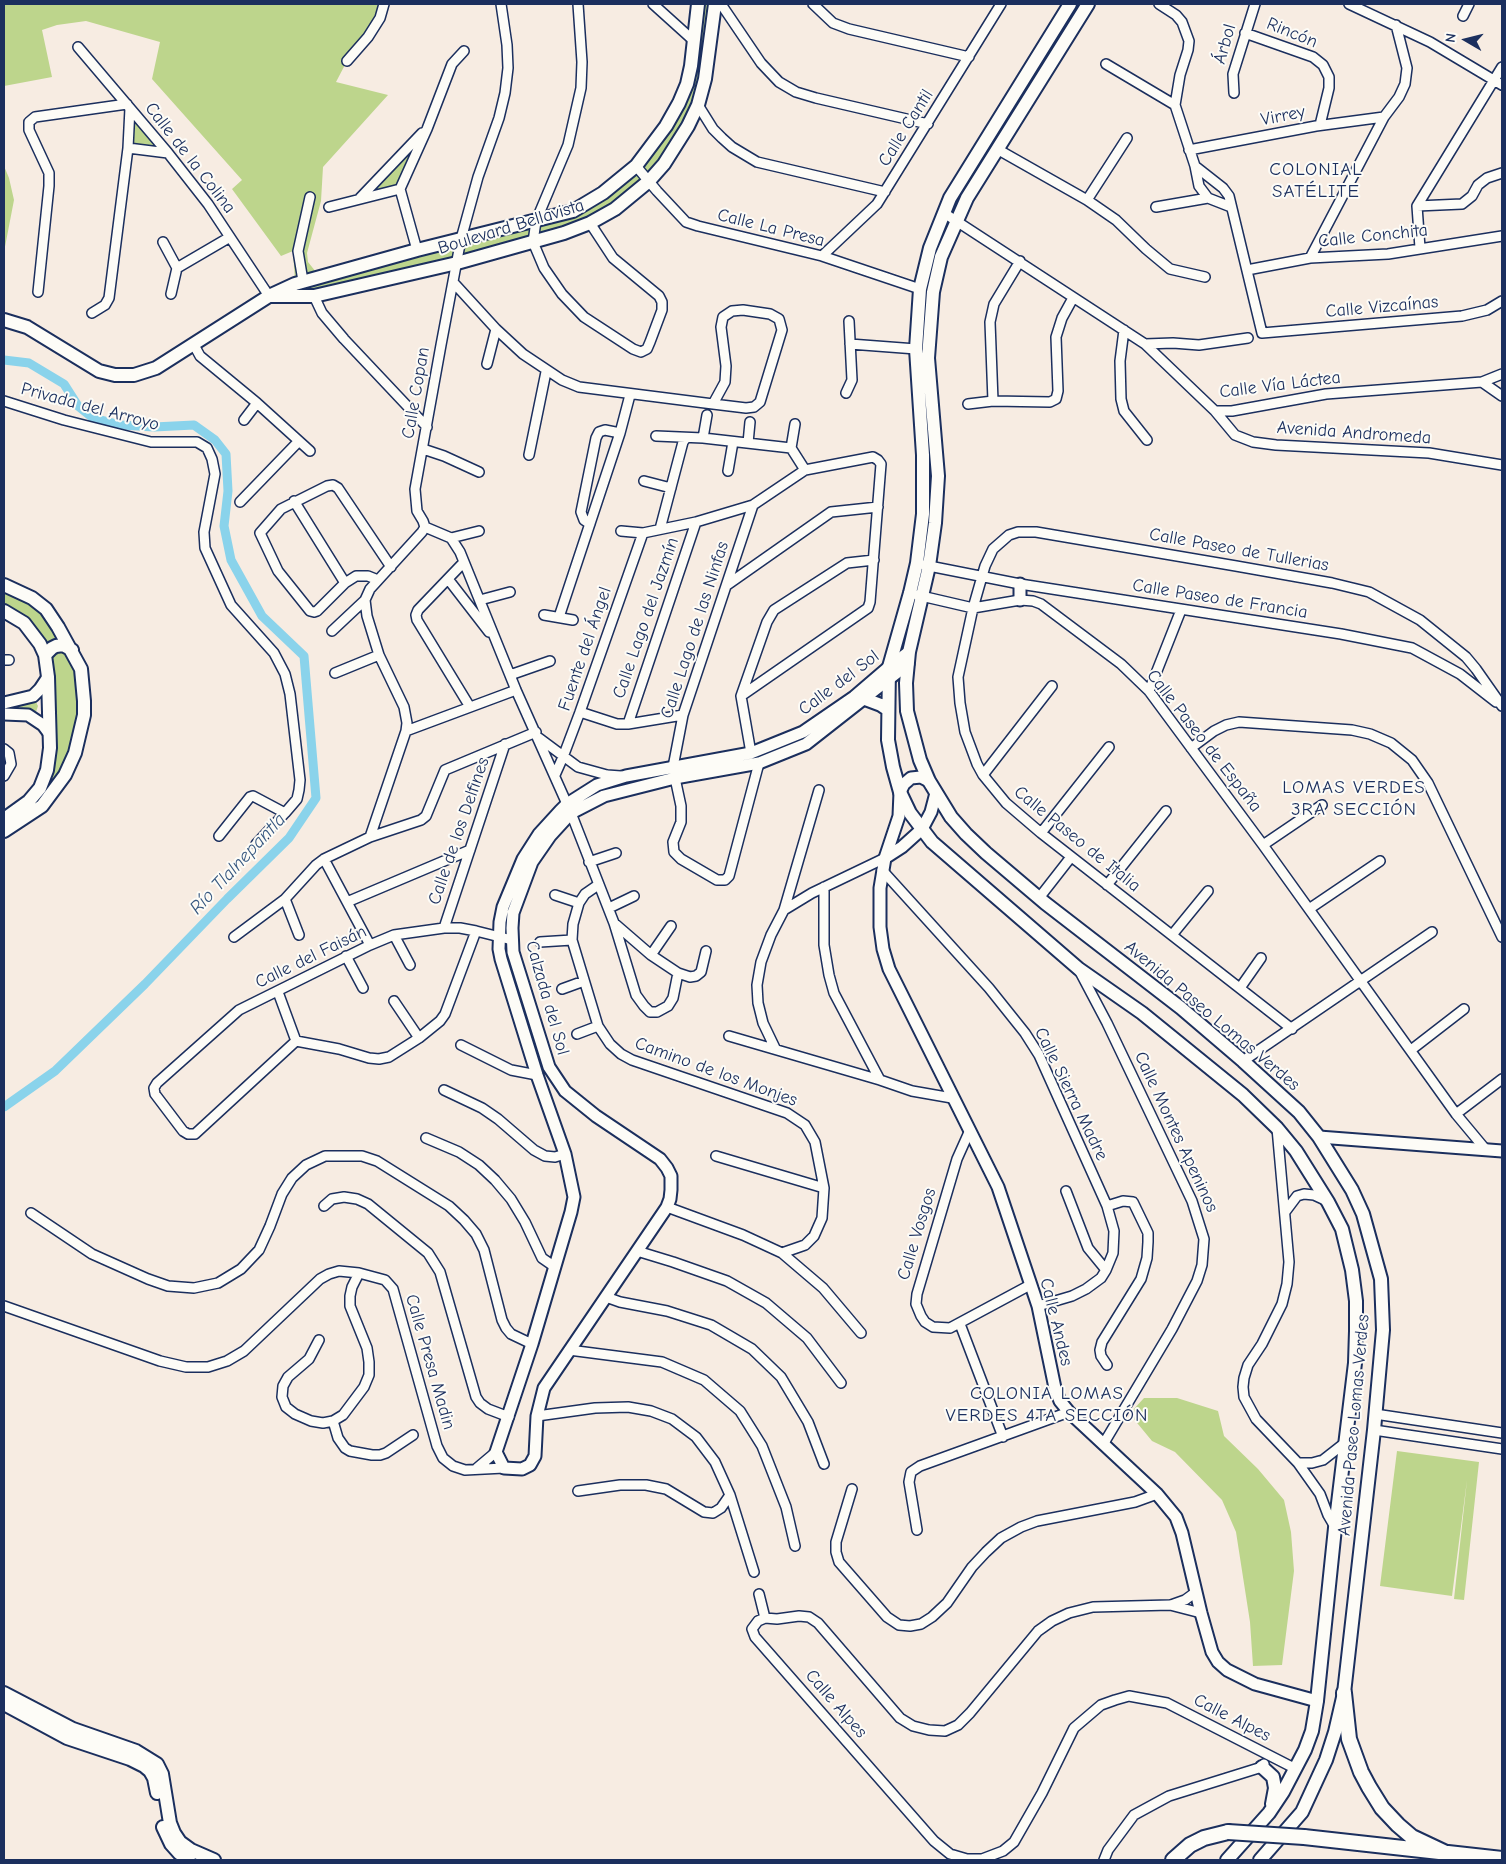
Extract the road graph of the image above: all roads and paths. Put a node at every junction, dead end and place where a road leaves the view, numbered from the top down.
1 (384, 4) edge
2 (501, 4) edge
3 (578, 4) edge
4 (653, 4) edge
5 (698, 4) edge
6 (715, 4) edge
7 (721, 4) edge
8 (813, 4) edge
9 (1000, 4) edge
10 (1070, 4) edge
11 (1088, 4) edge
12 (1159, 4) edge
13 (1255, 4) edge
14 (1349, 4) edge
15 (1469, 4) edge
16 (1463, 16) dead end
17 (1396, 25) junction
18 (1245, 33) junction
19 (1050, 35) junction
20 (694, 41) junction
21 (1064, 44) junction
22 (78, 47) dead end
23 (464, 52) dead end
24 (968, 57) junction
25 (347, 61) dead end
26 (1106, 64) dead end
27 (1502, 67) edge
28 (1498, 83) edge
29 (1234, 93) dead end
30 (698, 105) junction
31 (1174, 105) junction
32 (129, 106) junction
33 (1384, 117) junction
34 (928, 124) junction
35 (1320, 125) junction
36 (427, 129) junction
37 (1127, 138) dead end
38 (128, 148) junction
39 (997, 149) junction
40 (1189, 150) junction
41 (168, 153) junction
42 (636, 166) junction
43 (1195, 166) junction
44 (1502, 173) edge
45 (649, 181) junction
46 (400, 189) junction
47 (885, 192) junction
48 (310, 197) dead end
49 (360, 198) junction
50 (1208, 198) junction
51 (1087, 200) junction
52 (1417, 206) junction
53 (329, 207) dead end
54 (1156, 207) dead end
55 (1232, 208) junction
56 (944, 213) junction
57 (536, 221) junction
58 (956, 222) junction
59 (590, 223) junction
60 (1502, 236) edge
61 (230, 237) junction
62 (461, 239) junction
63 (163, 242) dead end
64 (533, 242) junction
65 (1420, 248) junction
66 (417, 250) junction
67 (822, 256) junction
68 (1310, 258) junction
69 (1020, 261) junction
70 (457, 263) junction
71 (176, 268) junction
72 (1248, 270) junction
73 (1205, 277) dead end
74 (303, 281) junction
75 (453, 282) junction
76 (920, 289) junction
77 (38, 292) dead end
78 (171, 294) dead end
79 (269, 296) junction
80 (314, 296) junction
81 (1073, 298) junction
82 (1502, 302) edge
83 (92, 312) dead end
84 (4, 320) edge
85 (849, 321) dead end
86 (1124, 330) junction
87 (495, 334) junction
88 (916, 335) junction
89 (930, 335) junction
90 (1248, 338) dead end
91 (850, 344) junction
92 (1145, 344) junction
93 (194, 345) junction
94 (916, 348) junction
95 (487, 364) dead end
96 (546, 372) junction
97 (1502, 374) edge
98 (1482, 382) junction
99 (846, 393) dead end
100 (630, 395) junction
101 (1502, 396) edge
102 (4, 401) edge
103 (993, 401) junction
104 (257, 403) junction
105 (713, 404) junction
106 (968, 404) dead end
107 (1215, 411) junction
108 (707, 415) dead end
109 (244, 420) dead end
110 (750, 422) dead end
111 (795, 424) dead end
112 (427, 427) junction
113 (620, 433) junction
114 (656, 436) dead end
115 (686, 438) junction
116 (703, 438) junction
117 (1147, 440) dead end
118 (299, 442) junction
119 (733, 442) junction
120 (748, 443) junction
121 (791, 448) junction
122 (423, 449) junction
123 (310, 451) dead end
124 (529, 455) dead end
125 (1502, 465) edge
126 (805, 470) junction
127 (728, 471) dead end
128 (479, 472) dead end
129 (644, 481) dead end
130 (671, 488) junction
131 (294, 501) junction
132 (240, 502) dead end
133 (753, 505) junction
134 (878, 507) junction
135 (696, 522) junction
136 (590, 524) junction
137 (425, 527) junction
138 (660, 529) junction
139 (479, 531) dead end
140 (621, 531) dead end
141 (643, 533) junction
142 (451, 538) junction
143 (874, 560) junction
144 (464, 562) junction
145 (923, 565) junction
146 (391, 567) junction
147 (982, 577) junction
148 (448, 579) junction
149 (378, 580) junction
150 (345, 583) junction
151 (1020, 584) junction
152 (4, 585) edge
153 (727, 586) junction
154 (510, 592) dead end
155 (916, 594) junction
156 (365, 600) junction
157 (480, 600) junction
158 (1020, 600) junction
159 (973, 608) junction
160 (1181, 610) junction
161 (4, 611) edge
162 (544, 615) dead end
163 (559, 617) junction
164 (573, 620) dead end
165 (332, 631) dead end
166 (898, 634) junction
167 (912, 639) junction
168 (495, 640) junction
169 (72, 650) junction
170 (378, 654) junction
171 (45, 655) junction
172 (908, 658) junction
173 (550, 661) dead end
174 (888, 673) junction
175 (335, 674) dead end
176 (510, 676) junction
177 (48, 677) junction
178 (1052, 686) dead end
179 (516, 690) junction
180 (1149, 691) junction
181 (742, 696) junction
182 (865, 699) junction
183 (4, 703) edge
184 (470, 707) junction
185 (1502, 707) edge
186 (888, 709) junction
187 (580, 712) junction
188 (4, 714) edge
189 (683, 715) junction
190 (628, 724) junction
191 (406, 731) junction
192 (49, 733) junction
193 (537, 734) junction
194 (505, 744) junction
195 (1109, 747) dead end
196 (50, 748) junction
197 (1191, 748) junction
198 (4, 750) edge
199 (76, 753) junction
200 (751, 753) junction
201 (563, 757) junction
202 (759, 763) junction
203 (674, 773) junction
204 (555, 775) junction
205 (983, 775) junction
206 (4, 776) edge
207 (626, 776) junction
208 (929, 781) junction
209 (819, 790) dead end
210 (900, 792) junction
211 (936, 793) junction
212 (1322, 805) dead end
213 (569, 808) junction
214 (1166, 810) dead end
215 (285, 813) junction
216 (4, 819) edge
217 (922, 829) junction
218 (4, 831) edge
219 (1041, 833) junction
220 (219, 836) dead end
221 (370, 837) junction
222 (256, 844) dead end
223 (1263, 845) junction
224 (470, 850) junction
225 (616, 853) dead end
226 (1071, 857) junction
227 (885, 858) junction
228 (324, 859) junction
229 (1380, 861) dead end
230 (590, 862) junction
231 (882, 870) junction
232 (598, 885) junction
233 (1107, 885) junction
234 (824, 887) junction
235 (1208, 891) dead end
236 (555, 895) dead end
237 (634, 896) dead end
238 (1039, 898) junction
239 (285, 900) junction
240 (347, 902) junction
241 (579, 904) junction
242 (609, 908) junction
243 (784, 910) junction
244 (1309, 910) junction
245 (614, 922) junction
246 (671, 926) dead end
247 (444, 928) junction
248 (476, 931) junction
249 (1432, 932) dead end
250 (299, 935) dead end
251 (394, 935) junction
252 (1172, 935) junction
253 (234, 936) dead end
254 (500, 936) junction
255 (1502, 937) edge
256 (512, 940) junction
257 (572, 940) junction
258 (540, 942) dead end
259 (370, 945) junction
260 (706, 951) dead end
261 (651, 955) junction
262 (346, 956) junction
263 (1261, 958) dead end
264 (410, 965) dead end
265 (1079, 969) junction
266 (678, 973) junction
267 (584, 981) junction
268 (1360, 981) junction
269 (363, 988) dead end
270 (1240, 988) junction
271 (562, 989) dead end
272 (278, 992) junction
273 (394, 1001) dead end
274 (1464, 1009) dead end
275 (598, 1026) junction
276 (1292, 1029) junction
277 (577, 1034) dead end
278 (729, 1036) dead end
279 (419, 1038) junction
280 (296, 1041) junction
281 (461, 1044) dead end
282 (775, 1048) junction
283 (1411, 1050) junction
284 (1243, 1060) junction
285 (538, 1075) junction
286 (1502, 1079) edge
287 (880, 1080) junction
288 (444, 1090) dead end
289 (952, 1098) junction
290 (1456, 1114) junction
291 (1276, 1128) junction
292 (970, 1130) junction
293 (1319, 1137) junction
294 (426, 1138) dead end
295 (1486, 1150) junction
296 (1502, 1151) edge
297 (565, 1154) junction
298 (716, 1156) dead end
299 (824, 1188) junction
300 (1066, 1191) dead end
301 (1328, 1202) junction
302 (324, 1206) dead end
303 (1107, 1206) junction
304 (667, 1207) junction
305 (1285, 1212) junction
306 (31, 1213) dead end
307 (637, 1251) junction
308 (782, 1254) junction
309 (555, 1267) junction
310 (1106, 1270) junction
311 (359, 1274) junction
312 (1030, 1285) junction
313 (606, 1297) junction
314 (4, 1306) edge
315 (1038, 1306) junction
316 (960, 1324) junction
317 (861, 1333) dead end
318 (319, 1340) dead end
319 (532, 1344) junction
320 (569, 1350) junction
321 (1107, 1365) dead end
322 (841, 1383) dead end
323 (1069, 1412) junction
324 (1376, 1414) junction
325 (537, 1416) junction
326 (509, 1418) junction
327 (333, 1420) junction
328 (1374, 1430) junction
329 (1502, 1433) edge
330 (413, 1436) dead end
331 (1003, 1437) junction
332 (1346, 1442) junction
333 (1104, 1443) junction
334 (1502, 1449) edge
335 (496, 1452) junction
336 (1298, 1463) junction
337 (824, 1464) dead end
338 (477, 1468) junction
339 (504, 1468) junction
340 (852, 1489) dead end
341 (578, 1491) dead end
342 (1157, 1494) junction
343 (730, 1495) junction
344 (1335, 1528) junction
345 (917, 1530) dead end
346 (795, 1546) dead end
347 (754, 1572) dead end
348 (1196, 1592) junction
349 (759, 1594) dead end
350 (1170, 1606) junction
351 (1201, 1613) junction
352 (764, 1618) junction
353 (4, 1693) edge
354 (1344, 1693) junction
355 (1317, 1701) junction
356 (4, 1704) edge
357 (1268, 1755) junction
358 (1262, 1767) junction
359 (1296, 1769) junction
360 (1269, 1813) junction
361 (1448, 1854) junction
362 (1502, 1859) edge
363 (189, 1860) edge
364 (214, 1860) edge
365 (1104, 1860) edge
366 (1173, 1860) edge
367 (1227, 1860) edge
368 (1260, 1860) edge

1 - 25 street
2 - 62 street, Calle Copan
3 - 57 street
4 - 20 street
5 - 20 main road, Boulevard Bellavista
6 - 30 main road, Boulevard Bellavista
7 - 34 street
8 - 24 street
9 - 24 street, Calle Cantil
10 - 19 main road
11 - 21 main road
12 - 31 street
13 - 18 street, Árbol
14 - 17 street
15 - 16 street
17 - 28 street
17 - 33 street
18 - 29 street, Árbol
18 - 35 street, Rincón
19 - 21 main road
19 - 56 main road
20 - 42 main road, Boulevard Bellavista
21 - 39 main road
22 - 32 street, Calle de la Colina
23 - 36 street
24 - 34 street, Calle Cantil
26 - 31 street
27 - 28 street
28 - 52 street
30 - 45 main road, Boulevard Bellavista
30 - 47 street
31 - 40 street
32 - 38 street
32 - 41 street, Calle de la Colina
32 - 77 street
33 - 35 street, Virrey
33 - 68 street
34 - 47 street, Calle Cantil
35 - 40 street, Virrey
36 - 46 street
36 - 49 street
37 - 51 street
38 - 41 street
38 - 83 street
39 - 51 street
39 - 58 main road
40 - 43 street
41 - 61 street, Calle de la Colina
42 - 45 street, Calle La Presa
42 - 57 main road, Boulevard Bellavista
43 - 50 street
43 - 55 street
44 - 52 street
45 - 59 main road, Boulevard Bellavista
45 - 67 street, Calle La Presa
46 - 49 street
46 - 66 street
47 - 67 street, Calle Cantil
48 - 74 street
49 - 53 street
50 - 54 street
50 - 55 street
51 - 73 street
52 - 65 street
55 - 72 street
56 - 58 street, Calle Vía Láctea
56 - 76 main road
57 - 62 main road, Boulevard Bellavista
57 - 64 street
58 - 69 street, Calle Vía Láctea
58 - 89 main road
59 - 64 main road, Boulevard Bellavista
59 - 64 street
60 - 65 street, Calle Conchita
61 - 71 street
61 - 79 street, Calle de la Colina
62 - 66 main road, Boulevard Bellavista
62 - 70 street, Calle Copan
63 - 71 street
64 - 70 main road, Boulevard Bellavista
65 - 68 street, Calle Conchita
66 - 74 main road, Boulevard Bellavista
67 - 76 street, Calle La Presa
68 - 72 street, Calle Conchita
69 - 81 street, Calle Vía Láctea
69 - 103 street
70 - 75 street, Calle Copan
70 - 80 main road, Boulevard Bellavista
71 - 78 street
72 - 82 street, Calle Vizcaínas
74 - 79 main road, Boulevard Bellavista
75 - 87 street
75 - 112 street, Calle Copan
76 - 88 main road
79 - 80 main road, Boulevard Bellavista
79 - 93 main road, Boulevard Bellavista
80 - 112 street
81 - 86 street, Calle Vía Láctea
81 - 103 street
84 - 93 main road, Boulevard Bellavista
85 - 91 street
86 - 92 street, Calle Vía Láctea
86 - 117 street
87 - 95 street
87 - 96 street
88 - 89 main road
88 - 94 main road
89 - 145 main road
90 - 92 street
91 - 94 street
91 - 99 street
92 - 107 street, Calle Vía Láctea
93 - 104 street
94 - 145 main road
96 - 100 street
96 - 124 street
97 - 98 street, Calle Vía Láctea
98 - 101 street
98 - 107 street, Calle Vía Láctea
100 - 105 street
100 - 113 street
102 - 215 street, Privada del Arroyo
103 - 106 street
104 - 109 street
104 - 118 street
105 - 105 street
107 - 125 street, Avenida Andromeda
108 - 116 street
110 - 120 street
111 - 121 street
112 - 122 street, Calle Copan
113 - 136 street
113 - 136 street
114 - 115 street
115 - 116 street
115 - 130 street
116 - 119 street
118 - 123 street
118 - 132 street
119 - 120 street
119 - 127 street
120 - 121 street
121 - 126 street
122 - 128 street
122 - 137 street, Calle Copan
126 - 133 street
126 - 134 street
129 - 130 street
130 - 138 street
131 - 146 street
131 - 150 street
131 - 150 street
133 - 135 street
133 - 153 street, Calle Lago de las Ninfas
134 - 143 street
134 - 153 street
135 - 138 street
135 - 190 street, Calle Lago del Jazmín
136 - 163 street
137 - 142 street
137 - 146 street
138 - 141 street
139 - 142 street
140 - 141 street
141 - 187 street, Fuente del Ángel
142 - 144 street
143 - 181 street
143 - 181 street
144 - 148 street
144 - 157 street
145 - 147 street, Calle Paseo de Francia
145 - 155 main road
146 - 149 street
147 - 151 street, Calle Paseo de Francia
147 - 159 street, Calle Paseo de Tullerias
147 - 185 street, Calle Paseo de Tullerias
148 - 168 street
148 - 184 street
149 - 150 street
149 - 156 street
151 - 158 street
151 - 160 street, Calle Paseo de Francia
152 - 169 main road
153 - 189 street, Calle Lago de las Ninfas
154 - 157 street
155 - 159 street, Calle Paseo de España
155 - 166 main road, Avenida Paseo Lomas Verdes
155 - 167 main road, Avenida Paseo Lomas Verdes
156 - 165 street
156 - 170 street
157 - 168 street
158 - 159 street, Calle Paseo de España
158 - 180 street, Calle Paseo de España
159 - 205 street, Calle Paseo de Italia
160 - 180 street
160 - 185 street, Calle Paseo de Francia
161 - 171 main road
162 - 163 street
163 - 164 street
166 - 167 main road
166 - 174 main road, Avenida Paseo Lomas Verdes
167 - 172 main road, Avenida Paseo Lomas Verdes
168 - 176 street
169 - 171 main road
169 - 199 main road
170 - 175 street
170 - 191 street
171 - 177 main road
172 - 174 street, Calle del Sol
172 - 208 main road, Avenida Paseo Lomas Verdes
173 - 176 street
174 - 182 street, Calle del Sol
174 - 186 main road, Avenida Paseo Lomas Verdes
174 - 200 street, Calle del Sol
176 - 179 street
177 - 183 street
177 - 192 main road
178 - 205 street
179 - 184 street
179 - 193 street
180 - 197 street, Calle Paseo de España
181 - 200 street
182 - 186 main road
182 - 202 street, Calle del Sol
184 - 191 street
186 - 210 main road, Avenida Paseo Lomas Verdes
187 - 190 street
187 - 201 street, Fuente del Ángel
188 - 192 street
189 - 190 street
189 - 203 street, Calle Lago de las Ninfas
191 - 221 street
192 - 196 main road
193 - 194 street
193 - 201 street
193 - 204 street
194 - 221 street
194 - 224 street, Calle de los Delfines
195 - 219 street
196 - 199 main road
196 - 216 main road
197 - 223 street, Calle Paseo de España
197 - 255 street
198 - 206 street
199 - 218 main road
200 - 203 street, Calle del Sol
201 - 204 street, Fuente del Ángel
201 - 207 street
202 - 203 street, Calle del Sol
202 - 203 street
203 - 207 street, Calzada del Sol
203 - 213 street, Calzada del Sol
204 - 213 street
205 - 219 street, Calle Paseo de Italia
207 - 213 street, Calzada del Sol
208 - 210 street
208 - 211 main road, Avenida Paseo Lomas Verdes
209 - 243 street
210 - 217 main road, Avenida Paseo Lomas Verdes
210 - 227 street, Calle Andes
211 - 217 street
211 - 238 main road, Avenida Paseo Lomas Verdes
212 - 223 street
213 - 230 street
213 - 254 street, Calzada del Sol
213 - 256 street, Calzada del Sol
214 - 233 street
215 - 220 street
215 - 222 street, Privada del Arroyo
217 - 227 street
217 - 265 main road, Avenida Paseo Lomas Verdes
219 - 226 street, Calle Paseo de Italia
221 - 228 street
223 - 244 street, Calle Paseo de España
224 - 240 street
224 - 247 street, Calle de los Delfines
225 - 230 street
226 - 233 street, Calle Paseo de Italia
226 - 238 street
227 - 231 street, Calle Andes
227 - 234 street
228 - 239 street
228 - 240 street
229 - 244 street
230 - 232 street
231 - 289 street, Calle Andes
231 - 303 street, Calle Sierra Madre
232 - 241 street, Camino de los Monjes
232 - 242 street
233 - 252 street, Calle Paseo de Italia
234 - 243 street
234 - 287 street
235 - 252 street
236 - 241 street
237 - 242 street
238 - 284 main road, Avenida Paseo Lomas Verdes
239 - 250 street
239 - 253 street
240 - 259 street
241 - 257 street, Camino de los Monjes
242 - 245 street
243 - 282 street
244 - 268 street, Calle Paseo de España
245 - 261 street
245 - 266 street
246 - 261 street
247 - 248 street, Calle del Faisán
247 - 251 street, Calle del Faisán
248 - 254 street, Calle del Faisán
248 - 279 street
249 - 268 street
251 - 259 street, Calle del Faisán
251 - 264 street
252 - 270 street, Calle Paseo de Italia
254 - 256 street, Calle del Faisán
254 - 285 street, Calzada del Sol
256 - 304 street, Calzada del Sol
257 - 258 street
257 - 267 street, Camino de los Monjes
259 - 262 street, Calle del Faisán
260 - 266 street
261 - 266 street
262 - 269 street
262 - 272 street, Calle del Faisán
263 - 270 street
265 - 291 main road, Avenida Paseo Lomas Verdes
265 - 333 street, Calle Montes Apeninos
267 - 271 street
267 - 275 street, Camino de los Monjes
268 - 276 street
268 - 283 street, Calle Paseo de España
270 - 276 street, Calle Paseo de Italia
272 - 280 street
272 - 280 street, Calle del Faisán
273 - 279 street
274 - 283 street
275 - 277 street
275 - 299 street, Camino de los Monjes
276 - 284 street
278 - 282 street
279 - 280 street
281 - 285 street
282 - 287 street
283 - 290 street, Calle Paseo de España
284 - 293 main road, Avenida Paseo Lomas Verdes
285 - 297 street, Calzada del Sol
286 - 290 street
287 - 289 street
288 - 297 street
289 - 292 street, Calle Andes
290 - 295 street, Calle Paseo de España
291 - 301 main road, Avenida Paseo Lomas Verdes
291 - 305 street
292 - 312 street, Calle Andes
292 - 316 street, Calle Vosgos
293 - 295 street
293 - 324 main road, Avenida Paseo Lomas Verdes
294 - 309 street
295 - 296 street
297 - 309 street, Calzada del Sol
298 - 299 street
299 - 308 street, Camino de los Monjes
300 - 310 street
301 - 305 street
301 - 332 main road, Avenida Paseo Lomas Verdes
302 - 326 street
303 - 310 street, Calle Sierra Madre
303 - 321 street
304 - 307 street, Calzada del Sol
304 - 308 street
305 - 336 street
306 - 319 street
307 - 313 street, Calzada del Sol
307 - 322 street
308 - 317 street
309 - 319 street, Calzada del Sol
310 - 315 street, Calle Sierra Madre
311 - 314 street, Calle Presa Madin
311 - 327 street
311 - 338 street, Calle Presa Madin
312 - 315 street, Calle Andes
312 - 316 street, Calle Vosgos
313 - 320 street, Calzada del Sol
313 - 337 street
315 - 323 street, Calle Andes
316 - 331 street
318 - 327 street
319 - 326 street, Calzada del Sol
320 - 325 street, Calzada del Sol
320 - 346 street
323 - 331 street
323 - 333 street, Calle Andes
324 - 328 main road, Avenida Paseo Lomas Verdes
324 - 329 street
325 - 339 street, Calzada del Sol
325 - 343 street
326 - 335 street, Calzada del Sol
327 - 330 street
328 - 334 street
328 - 354 main road, Avenida Paseo Lomas Verdes
331 - 345 street
332 - 336 street
332 - 344 main road, Avenida Paseo Lomas Verdes
333 - 342 street, Calle Andes
335 - 338 street
335 - 339 street
336 - 344 street
338 - 339 street, Calzada del Sol
340 - 342 street
341 - 343 street
342 - 348 street, Calle Andes
343 - 347 street
344 - 355 main road, Avenida Paseo Lomas Verdes
348 - 350 street
348 - 351 street, Calle Andes
349 - 352 street
350 - 351 street
350 - 352 street
351 - 355 street, Calle Andes
352 - 357 street, Calle Alpes
353 - 364 main road
354 - 361 main road
354 - 368 main road, Avenida Paseo Lomas Verdes
355 - 359 main road, Avenida Paseo Lomas Verdes
356 - 363 main road
357 - 358 street
357 - 359 street, Calle Alpes
358 - 360 main road
358 - 365 street
359 - 360 main road, Avenida Paseo Lomas Verdes
360 - 367 main road, Avenida Paseo Lomas Verdes
361 - 362 main road
361 - 366 main road, bridge

